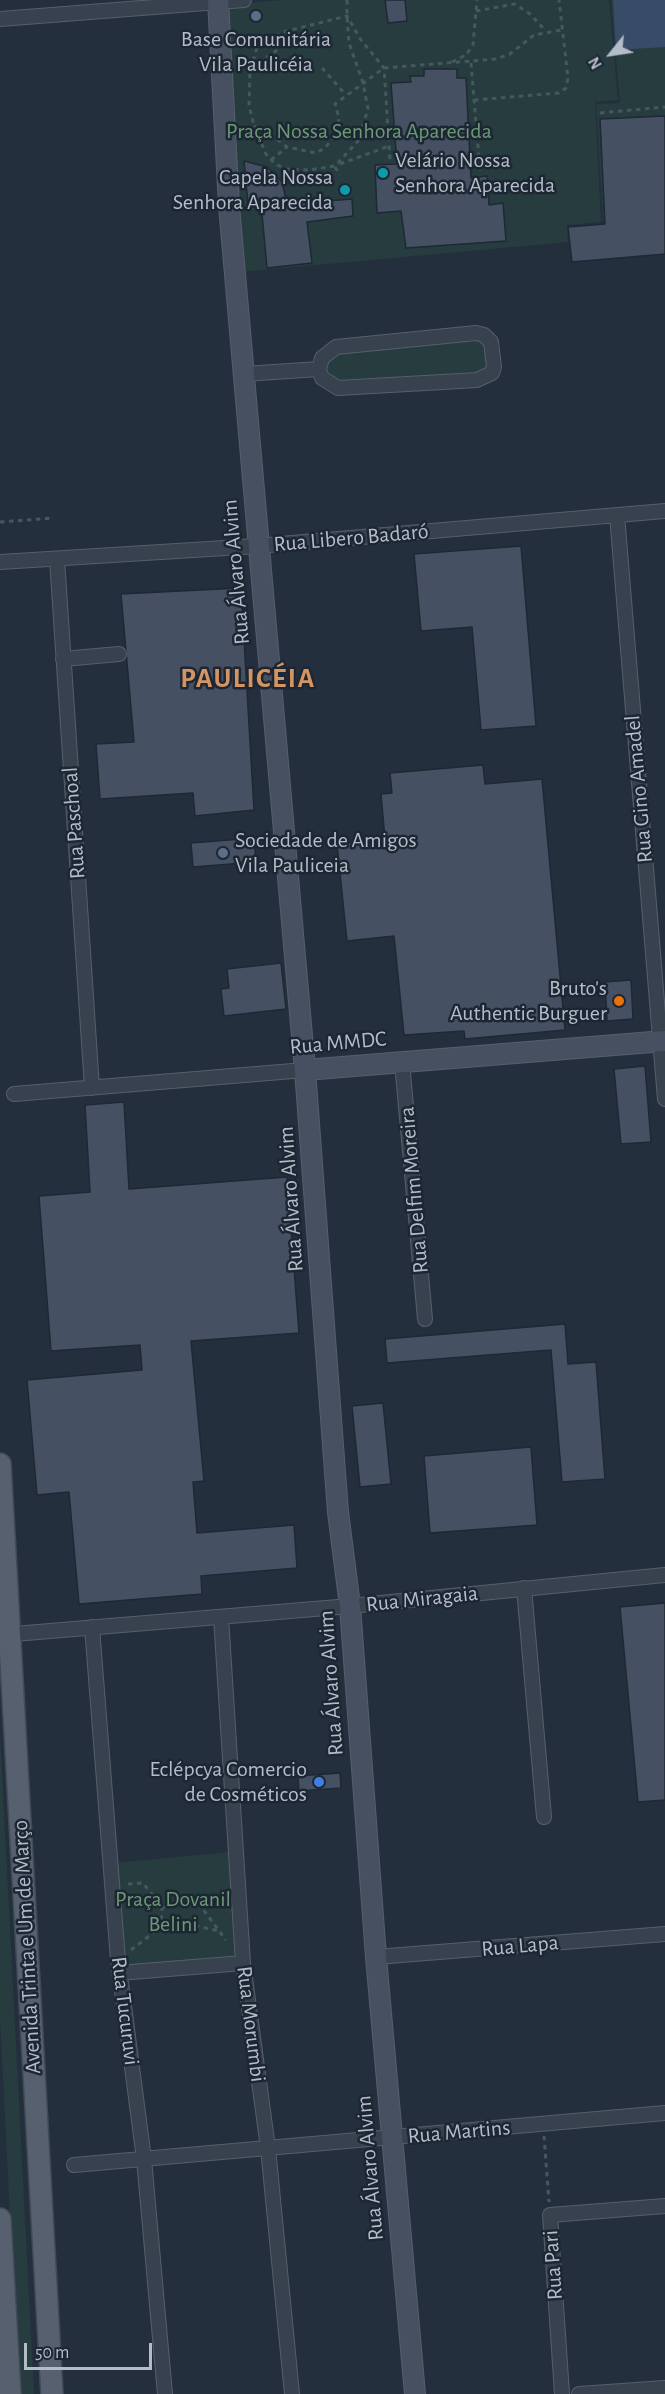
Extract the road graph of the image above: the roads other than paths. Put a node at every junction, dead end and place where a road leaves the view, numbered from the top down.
1 (244, 0) edge
2 (218, 1) edge
3 (0, 19) edge
4 (320, 369) junction
5 (244, 374) junction
6 (665, 511) edge
7 (617, 514) junction
8 (257, 546) junction
9 (57, 559) junction
10 (0, 562) edge
11 (119, 654) dead end
12 (63, 659) junction
13 (663, 1042) edge
14 (402, 1062) junction
15 (305, 1070) junction
16 (92, 1088) junction
17 (14, 1094) dead end
18 (665, 1099) edge
19 (425, 1319) dead end
20 (0, 1464) edge
21 (665, 1575) edge
22 (524, 1588) junction
23 (350, 1606) junction
24 (221, 1617) junction
25 (92, 1627) junction
26 (4, 1635) edge
27 (544, 1817) dead end
28 (665, 1934) edge
29 (376, 1957) junction
30 (243, 1964) junction
31 (119, 1966) junction
32 (665, 2113) edge
33 (391, 2138) junction
34 (268, 2148) junction
35 (144, 2159) junction
36 (75, 2165) dead end
37 (665, 2206) edge
38 (0, 2218) edge
39 (665, 2388) edge
40 (10, 2394) edge
41 (52, 2394) edge
42 (165, 2394) edge
43 (292, 2394) edge
44 (415, 2394) edge
45 (562, 2394) edge
46 (579, 2394) edge

1 - 2 street
2 - 3 street
2 - 5 street, Rua Álvaro Alvim
4 - 4 street
4 - 5 street
5 - 8 street, Rua Álvaro Alvim
6 - 7 street, Rua Libero Badaró
7 - 8 street, Rua Libero Badaró
7 - 13 street, Rua Gino Amadel
8 - 9 street, Rua Libero Badaró
8 - 15 street, Rua Álvaro Alvim
9 - 10 street, Rua Libero Badaró
9 - 12 street, Rua Paschoal
11 - 12 street
12 - 16 street, Rua Paschoal
13 - 14 street, Rua MMDC
13 - 18 street, Rua Gino Amadel
14 - 15 street, Rua MMDC
14 - 19 street, Rua Delfim Moreira
15 - 16 street, Rua MMDC
15 - 23 street, Rua Álvaro Alvim
16 - 17 street, Rua MMDC
20 - 26 main road, Avenida Trinta e Um de Março
21 - 22 street, Rua Miragaia
22 - 23 street, Rua Miragaia
22 - 27 street
23 - 24 street, Rua Miragaia
23 - 29 street, Rua Álvaro Alvim
24 - 25 street, Rua Miragaia
24 - 30 street, Rua Morumbi
25 - 26 street, Rua Miragaia
25 - 31 street, Rua Tucuruvi
26 - 41 main road, Avenida Trinta e Um de Março
28 - 29 street, Rua Lapa
29 - 33 street, Rua Álvaro Alvim
30 - 31 street
30 - 34 street, Rua Morumbi
31 - 35 street, Rua Tucuruvi
32 - 33 street, Rua Martins
33 - 34 street, Rua Martins
33 - 44 street, Rua Álvaro Alvim
34 - 35 street, Rua Martins
34 - 43 street, Rua Morumbi
35 - 36 street, Rua Martins
35 - 42 street, Rua Tucuruvi
37 - 45 street, Rua Pari
38 - 40 main road
39 - 46 street

